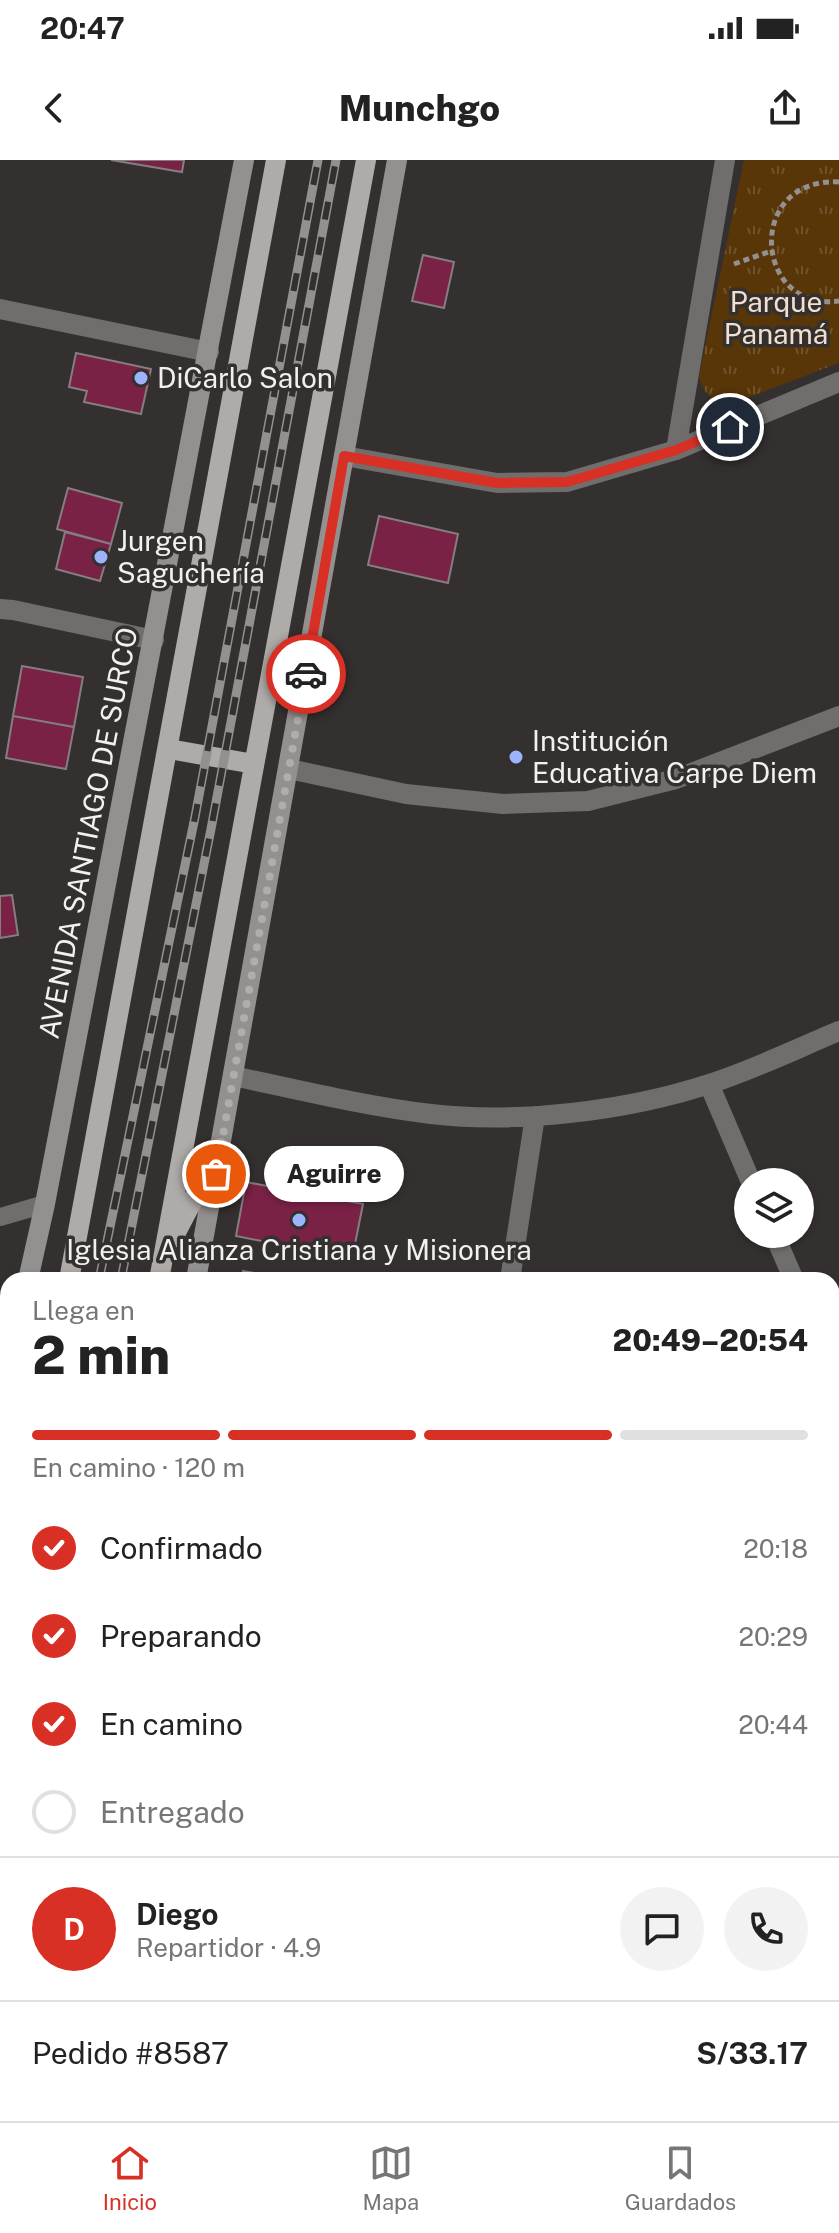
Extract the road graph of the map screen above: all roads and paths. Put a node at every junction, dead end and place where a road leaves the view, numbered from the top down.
1 (244, 160) edge
2 (276, 160) edge
3 (366, 160) edge
4 (397, 160) edge
5 (725, 160) edge
6 (839, 182) edge
7 (771, 251) junction
8 (727, 267) dead end
9 (839, 301) edge
10 (0, 309) edge
11 (209, 352) junction
12 (839, 382) edge
13 (676, 450) junction
14 (344, 456) junction
15 (0, 609) edge
16 (154, 640) junction
17 (839, 716) edge
18 (169, 749) junction
19 (254, 764) junction
20 (289, 769) junction
21 (839, 1031) edge
22 (233, 1076) junction
23 (709, 1084) junction
24 (535, 1116) junction
25 (220, 1148) junction
26 (745, 1168) edge
27 (45, 1204) junction
28 (0, 1217) edge
29 (780, 1248) edge
30 (163, 1256) junction
31 (30, 1272) edge
32 (71, 1272) edge
33 (160, 1272) edge
34 (197, 1272) edge
35 (511, 1272) edge
36 (791, 1272) edge

1 - 11 main road, AVENIDA SANTIAGO DE SURCO
2 - 18 main road
3 - 19 main road
4 - 14 main road
5 - 13 street
6 - 7 path
7 - 8 path
7 - 9 path
10 - 11 street
11 - 16 main road, AVENIDA SANTIAGO DE SURCO
12 - 13 street
13 - 14 street
14 - 20 main road
15 - 16 street
16 - 27 main road, AVENIDA SANTIAGO DE SURCO
17 - 20 street
18 - 19 main road
18 - 32 main road
19 - 30 main road
20 - 22 main road
21 - 23 street
22 - 24 street
22 - 25 main road
23 - 24 street
23 - 26 street
24 - 35 street
25 - 30 main road
25 - 34 main road
27 - 28 lane
27 - 31 main road, AVENIDA SANTIAGO DE SURCO
29 - 36 street
30 - 33 main road

